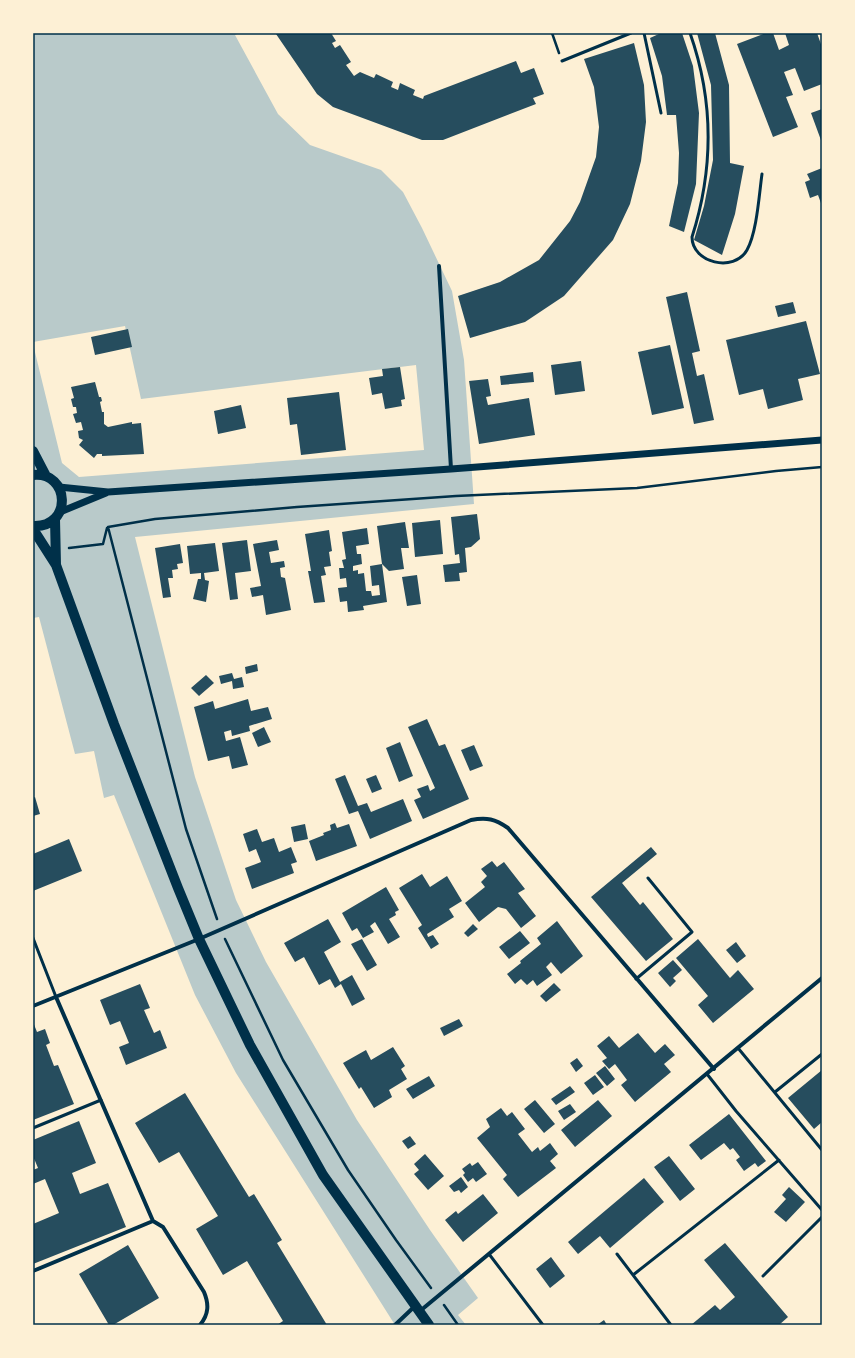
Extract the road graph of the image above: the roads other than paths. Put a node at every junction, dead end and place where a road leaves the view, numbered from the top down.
1 (631, 33) edge
2 (644, 33) edge
3 (690, 33) edge
4 (562, 61) road end
5 (661, 113) dead end
6 (762, 174) dead end
7 (439, 266) dead end
8 (822, 440) edge
9 (33, 451) edge
10 (451, 469) junction
11 (33, 475) edge
12 (46, 476) junction
13 (59, 488) junction
14 (108, 492) junction
15 (57, 516) junction
16 (33, 528) edge
17 (56, 565) junction
18 (648, 878) dead end
19 (33, 938) edge
20 (199, 939) junction
21 (822, 978) edge
22 (636, 980) junction
23 (56, 997) junction
24 (33, 1006) edge
25 (738, 1048) junction
26 (822, 1054) edge
27 (714, 1069) junction
28 (707, 1074) junction
29 (775, 1092) junction
30 (101, 1100) junction
31 (33, 1128) edge
32 (822, 1150) edge
33 (779, 1160) junction
34 (822, 1210) edge
35 (822, 1217) edge
36 (152, 1221) junction
37 (489, 1254) junction
38 (617, 1254) dead end
39 (33, 1271) edge
40 (633, 1275) junction
41 (763, 1276) dead end
42 (417, 1309) junction
43 (200, 1325) edge
44 (395, 1325) edge
45 (429, 1325) edge
46 (543, 1325) edge
47 (671, 1325) edge

1 - 4 lane
2 - 5 lane
3 - 6 lane
7 - 10 street
8 - 10 street
9 - 12 main road
10 - 14 street
11 - 12 main road
12 - 13 main road
13 - 14 street
13 - 15 main road
14 - 15 street
15 - 16 main road
15 - 17 main road
16 - 17 main road
17 - 20 main road
18 - 22 lane
19 - 23 lane
20 - 22 street
20 - 23 street
20 - 42 main road
21 - 25 street
22 - 27 street
23 - 24 street
23 - 30 street
25 - 27 street
25 - 29 lane
26 - 29 lane
27 - 28 street
28 - 33 lane
28 - 37 street
29 - 32 lane
30 - 31 lane
30 - 36 street
33 - 34 lane
33 - 40 lane
35 - 41 lane
36 - 39 street
36 - 43 street
37 - 42 street
37 - 46 lane
38 - 40 lane
40 - 47 lane
42 - 44 street
42 - 45 main road

